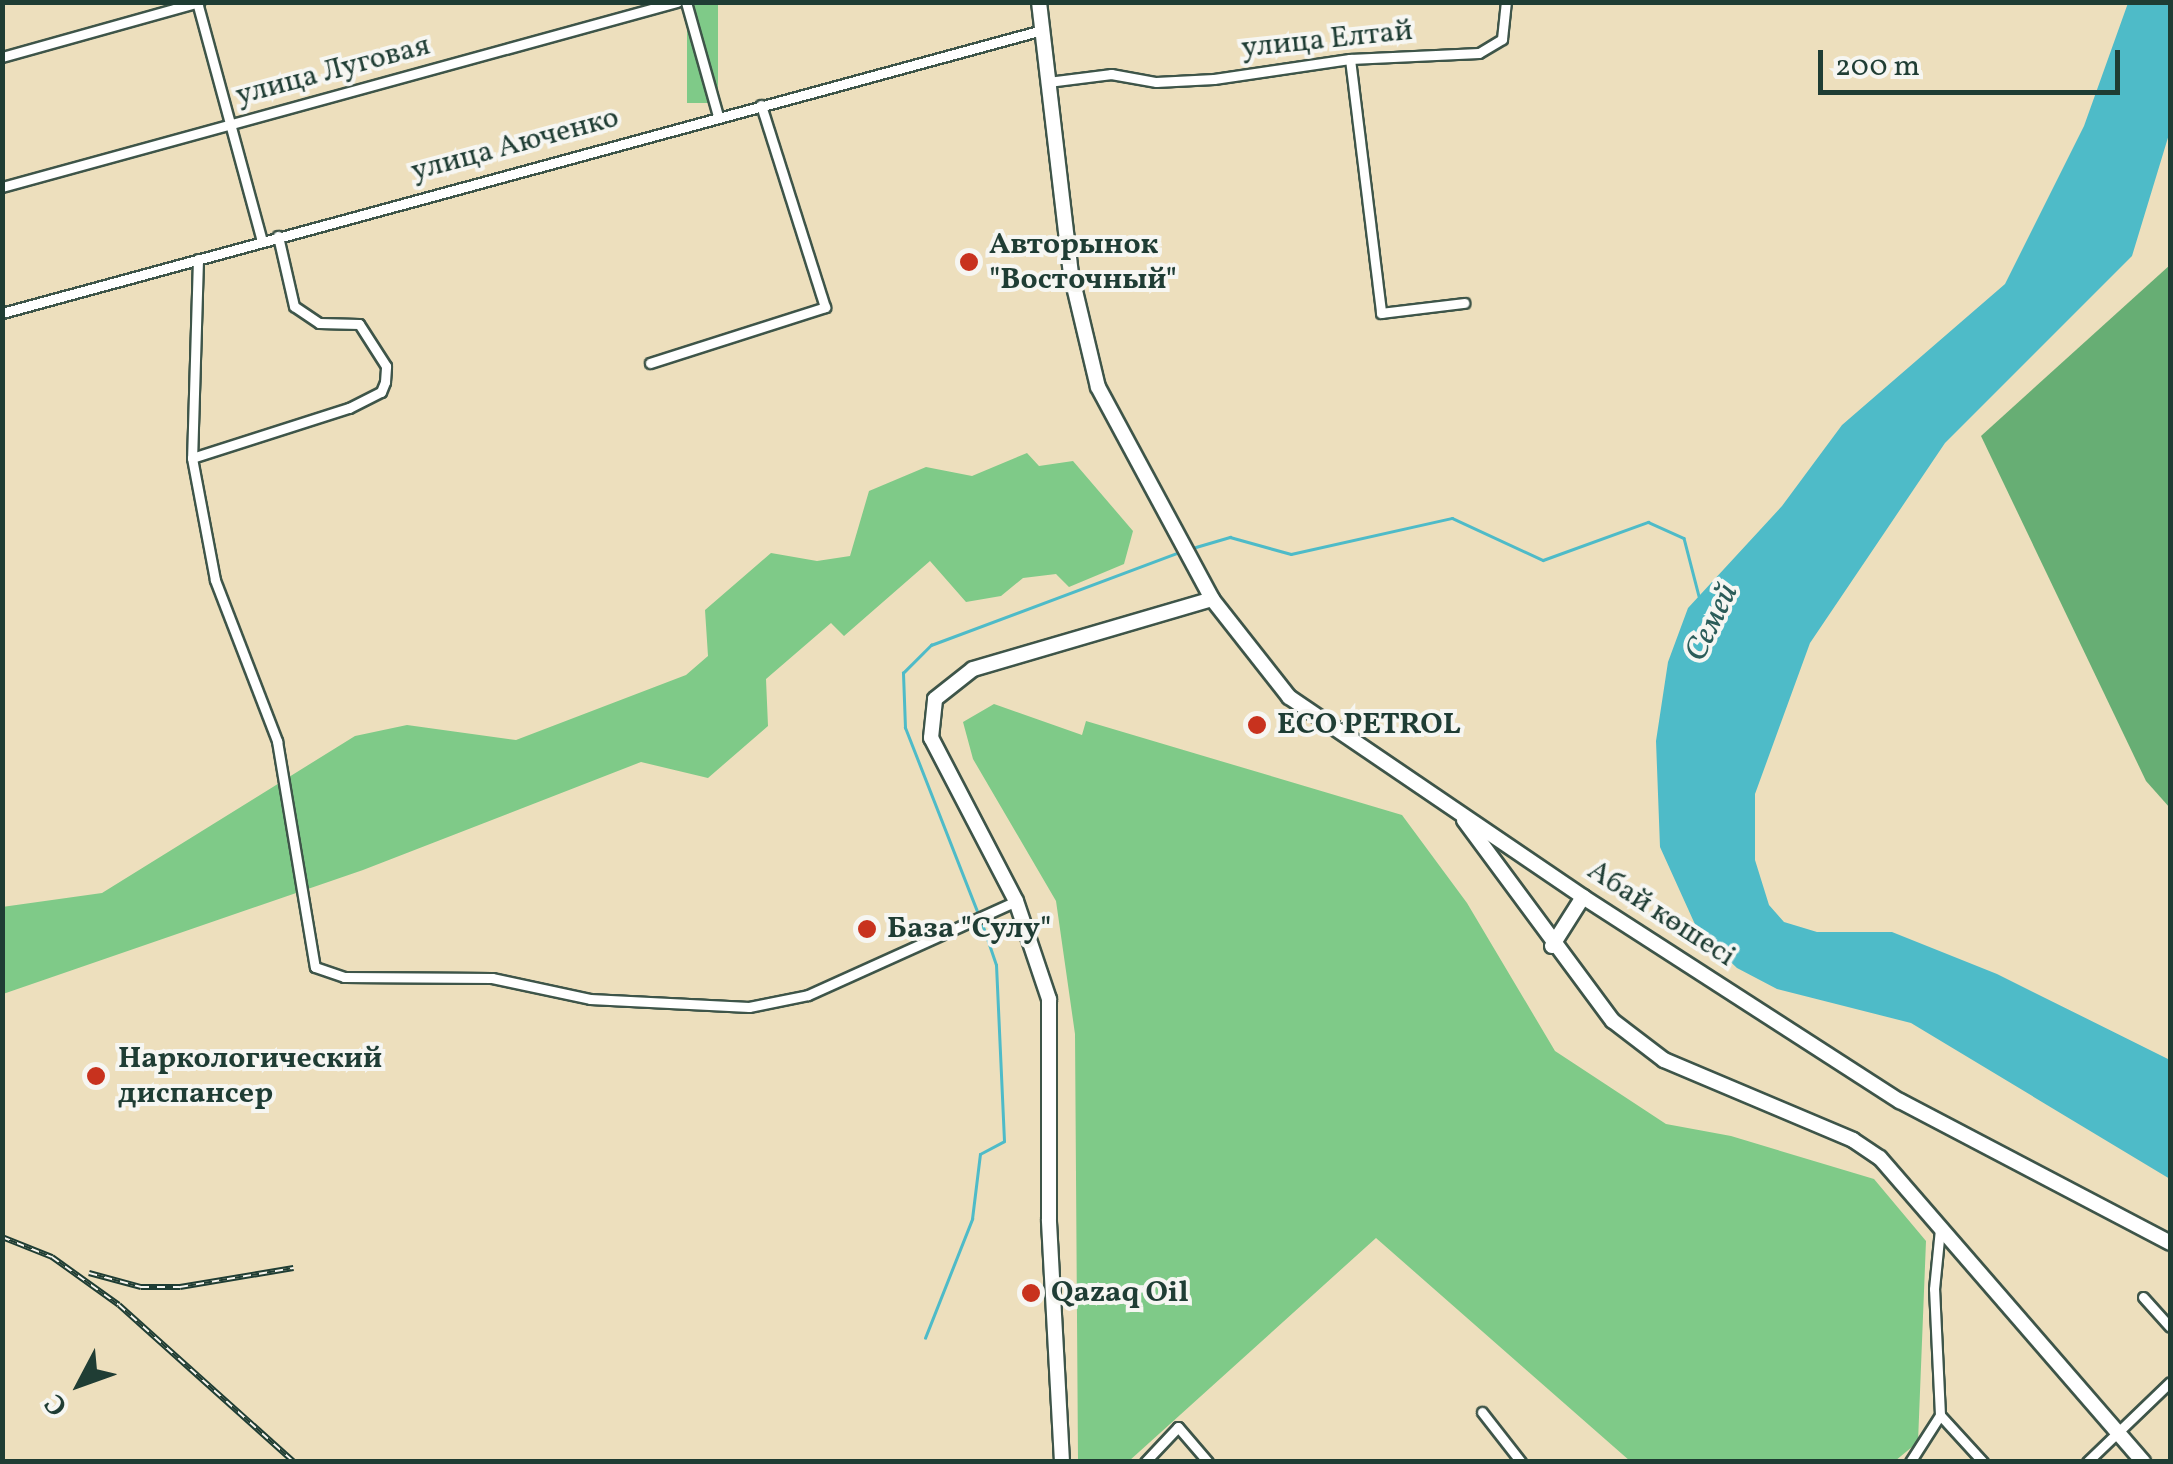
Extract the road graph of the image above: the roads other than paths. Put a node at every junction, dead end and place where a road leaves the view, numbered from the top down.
1 (678, 2) edge
2 (686, 2) edge
3 (1039, 2) edge
4 (1506, 2) edge
5 (198, 3) edge
6 (1042, 30) junction
7 (2, 57) edge
8 (1350, 59) junction
9 (1048, 82) junction
10 (761, 104) junction
11 (718, 116) junction
12 (230, 125) junction
13 (2, 187) edge
14 (278, 236) junction
15 (262, 241) junction
16 (198, 259) junction
17 (1464, 304) dead end
18 (2, 312) edge
19 (650, 363) dead end
20 (192, 458) junction
21 (1212, 599) junction
22 (1459, 813) junction
23 (1582, 897) junction
24 (1016, 901) junction
25 (1552, 946) junction
26 (1940, 1230) junction
27 (2170, 1243) edge
28 (2142, 1297) dead end
29 (2170, 1327) edge
30 (2170, 1382) edge
31 (1482, 1412) dead end
32 (1940, 1415) junction
33 (2118, 1433) junction
34 (1062, 1462) edge
35 (1144, 1462) edge
36 (1208, 1462) edge
37 (1521, 1462) edge
38 (1910, 1462) edge
39 (1983, 1462) edge
40 (2088, 1462) edge
41 (2143, 1462) edge

1 - 12 street, улица Луговая
2 - 11 street
3 - 6 main road, Абай көшесі
4 - 8 street, улица Елтай
5 - 7 street
5 - 12 street
6 - 9 main road, Абай көшесі
6 - 10 street, улица Аюченко
8 - 9 street, улица Елтай
8 - 17 street
9 - 21 main road, Абай көшесі
10 - 11 street, улица Аюченко
10 - 19 street
11 - 14 street, улица Аюченко
12 - 13 street, улица Луговая
12 - 15 street
14 - 15 street, улица Аюченко
14 - 20 street
15 - 16 street, улица Аюченко
16 - 18 street, улица Аюченко
16 - 20 street
20 - 24 street
21 - 22 main road, Абай көшесі
21 - 24 main road
22 - 23 main road, Абай көшесі
22 - 25 main road
23 - 25 main road
23 - 27 main road, Абай көшесі
24 - 34 main road
25 - 26 main road
26 - 32 street
26 - 33 main road
28 - 29 street
30 - 33 street
31 - 37 street
32 - 38 street
32 - 39 street
33 - 40 street
33 - 41 main road
35 - 36 street

